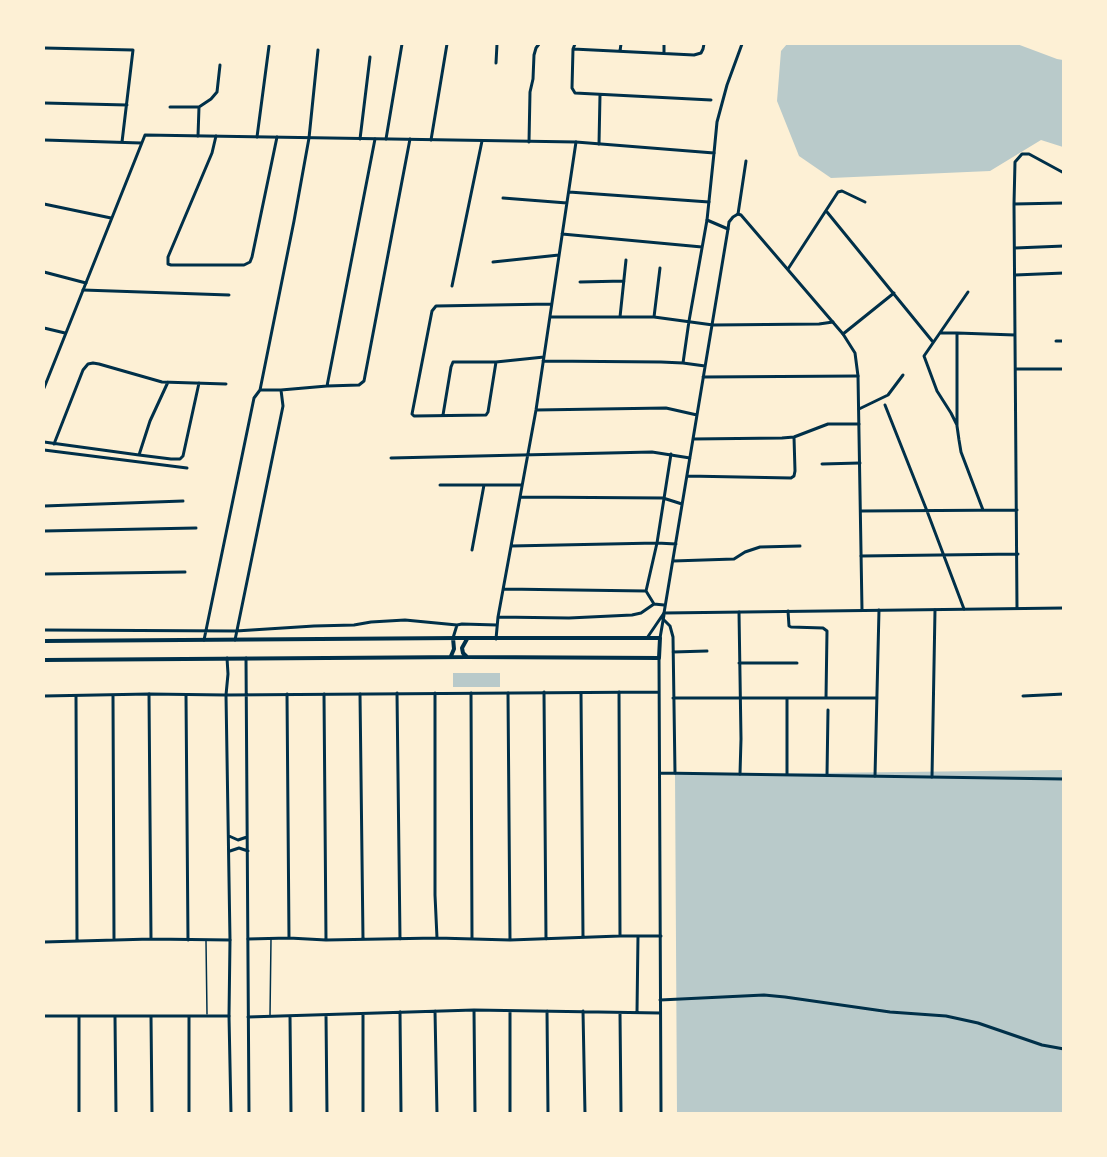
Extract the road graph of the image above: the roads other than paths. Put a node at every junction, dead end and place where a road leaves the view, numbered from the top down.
1 (402, 44) edge
2 (447, 44) edge
3 (497, 44) edge
4 (539, 44) edge
5 (575, 44) edge
6 (621, 44) edge
7 (664, 44) edge
8 (704, 44) edge
9 (742, 44) edge
10 (269, 46) dead end
11 (44, 48) edge
12 (318, 50) dead end
13 (573, 50) junction
14 (620, 51) junction
15 (664, 53) junction
16 (370, 57) dead end
17 (496, 63) dead end
18 (220, 65) dead end
19 (600, 95) junction
20 (711, 100) dead end
21 (44, 103) edge
22 (127, 105) junction
23 (170, 107) dead end
24 (199, 107) junction
25 (198, 136) junction
26 (216, 136) junction
27 (257, 137) junction
28 (277, 137) junction
29 (309, 138) junction
30 (360, 139) junction
31 (375, 139) junction
32 (386, 139) junction
33 (44, 140) edge
34 (410, 140) junction
35 (431, 140) junction
36 (482, 141) junction
37 (529, 141) junction
38 (122, 142) junction
39 (576, 142) junction
40 (141, 143) junction
41 (599, 144) junction
42 (714, 153) junction
43 (746, 162) dead end
44 (1064, 173) edge
45 (568, 192) junction
46 (503, 198) dead end
47 (709, 202) junction
48 (865, 202) dead end
49 (567, 203) junction
50 (1064, 203) edge
51 (44, 204) edge
52 (1014, 204) junction
53 (827, 212) dead end
54 (740, 215) junction
55 (111, 219) junction
56 (707, 220) junction
57 (728, 229) junction
58 (562, 234) junction
59 (1064, 246) edge
60 (702, 247) junction
61 (1015, 248) junction
62 (559, 255) junction
63 (626, 260) dead end
64 (493, 262) dead end
65 (660, 268) dead end
66 (788, 269) junction
67 (44, 272) edge
68 (1064, 273) edge
69 (1015, 275) junction
70 (624, 281) junction
71 (580, 282) dead end
72 (86, 283) junction
73 (452, 286) dead end
74 (83, 290) junction
75 (968, 292) dead end
76 (894, 293) junction
77 (228, 295) dead end
78 (552, 304) junction
79 (550, 317) junction
80 (620, 317) junction
81 (654, 317) junction
82 (689, 321) junction
83 (833, 322) junction
84 (712, 325) junction
85 (44, 328) edge
86 (65, 333) junction
87 (940, 333) junction
88 (957, 333) junction
89 (843, 334) junction
90 (1016, 335) junction
91 (1056, 341) dead end
92 (1064, 341) edge
93 (933, 342) junction
94 (543, 359) junction
95 (496, 362) junction
96 (683, 363) junction
97 (705, 366) junction
98 (1016, 369) junction
99 (1064, 369) edge
100 (903, 375) dead end
101 (858, 376) junction
102 (703, 377) junction
103 (168, 382) junction
104 (200, 383) junction
105 (226, 384) dead end
106 (327, 386) junction
107 (44, 387) edge
108 (260, 390) junction
109 (281, 390) junction
110 (885, 405) dead end
111 (859, 409) junction
112 (536, 410) junction
113 (697, 415) junction
114 (443, 416) junction
115 (859, 424) junction
116 (957, 426) junction
117 (794, 437) junction
118 (693, 439) junction
119 (44, 442) edge
120 (54, 444) junction
121 (44, 450) edge
122 (528, 454) junction
123 (671, 454) junction
124 (139, 455) junction
125 (391, 458) dead end
126 (690, 458) junction
127 (822, 464) dead end
128 (860, 464) junction
129 (187, 468) dead end
130 (687, 476) junction
131 (440, 485) dead end
132 (484, 485) junction
133 (522, 485) junction
134 (520, 497) junction
135 (663, 498) junction
136 (183, 501) dead end
137 (683, 504) junction
138 (44, 506) edge
139 (983, 510) junction
140 (1017, 510) junction
141 (861, 511) junction
142 (927, 511) junction
143 (196, 528) dead end
144 (44, 531) edge
145 (657, 543) junction
146 (676, 544) junction
147 (511, 546) junction
148 (800, 546) dead end
149 (472, 550) dead end
150 (944, 554) junction
151 (1018, 554) junction
152 (861, 556) junction
153 (672, 561) junction
154 (185, 572) dead end
155 (44, 574) edge
156 (504, 589) junction
157 (646, 591) junction
158 (654, 604) junction
159 (665, 605) junction
160 (1017, 608) junction
161 (1064, 608) edge
162 (964, 609) junction
163 (862, 610) junction
164 (879, 610) junction
165 (935, 610) junction
166 (739, 612) junction
167 (788, 612) junction
168 (664, 613) junction
169 (498, 617) junction
170 (663, 619) junction
171 (457, 625) junction
172 (497, 625) junction
173 (44, 630) edge
174 (205, 632) junction
175 (236, 632) junction
176 (453, 638) junction
177 (468, 638) junction
178 (647, 638) junction
179 (660, 638) junction
180 (496, 639) junction
181 (204, 640) junction
182 (235, 640) junction
183 (44, 641) edge
184 (707, 651) dead end
185 (673, 652) junction
186 (450, 657) junction
187 (466, 657) junction
188 (227, 658) junction
189 (246, 658) junction
190 (659, 658) junction
191 (44, 660) edge
192 (739, 663) junction
193 (797, 663) dead end
194 (508, 692) junction
195 (544, 692) junction
196 (619, 692) junction
197 (659, 692) junction
198 (397, 693) junction
199 (435, 693) junction
200 (471, 693) junction
201 (581, 693) junction
202 (149, 694) junction
203 (246, 694) junction
204 (287, 694) junction
205 (324, 694) junction
206 (360, 694) junction
207 (1064, 694) edge
208 (186, 695) junction
209 (226, 695) junction
210 (44, 696) edge
211 (76, 696) junction
212 (113, 696) junction
213 (1023, 696) dead end
214 (674, 698) junction
215 (787, 698) junction
216 (826, 698) junction
217 (877, 698) junction
218 (740, 699) junction
219 (828, 711) dead end
220 (660, 772) junction
221 (675, 773) junction
222 (740, 774) junction
223 (787, 774) junction
224 (827, 775) junction
225 (875, 776) junction
226 (932, 777) junction
227 (1064, 779) edge
228 (229, 836) junction
229 (248, 836) junction
230 (230, 851) junction
231 (248, 851) junction
232 (620, 936) junction
233 (638, 936) junction
234 (661, 936) junction
235 (271, 938) junction
236 (289, 938) junction
237 (437, 938) junction
238 (584, 938) junction
239 (114, 939) junction
240 (151, 939) junction
241 (248, 939) junction
242 (363, 939) junction
243 (400, 939) junction
244 (472, 939) junction
245 (546, 939) junction
246 (78, 940) junction
247 (188, 940) junction
248 (206, 940) junction
249 (230, 940) junction
250 (326, 940) junction
251 (510, 940) junction
252 (44, 942) edge
253 (660, 1000) junction
254 (474, 1010) junction
255 (435, 1011) junction
256 (510, 1011) junction
257 (547, 1011) junction
258 (584, 1011) junction
259 (399, 1012) junction
260 (620, 1012) junction
261 (637, 1013) junction
262 (660, 1013) junction
263 (363, 1014) junction
264 (327, 1015) junction
265 (44, 1016) edge
266 (79, 1016) junction
267 (151, 1016) junction
268 (189, 1016) junction
269 (207, 1016) junction
270 (229, 1016) junction
271 (270, 1016) junction
272 (290, 1016) junction
273 (116, 1017) junction
274 (248, 1017) junction
275 (1064, 1049) edge
276 (79, 1113) edge
277 (116, 1113) edge
278 (152, 1113) edge
279 (189, 1113) edge
280 (231, 1113) edge
281 (249, 1113) edge
282 (291, 1113) edge
283 (327, 1113) edge
284 (363, 1113) edge
285 (401, 1113) edge
286 (437, 1113) edge
287 (475, 1113) edge
288 (510, 1113) edge
289 (548, 1113) edge
290 (585, 1113) edge
291 (621, 1113) edge
292 (661, 1113) edge

1 - 32 street
2 - 35 street
3 - 17 street
4 - 37 street
5 - 13 street
6 - 14 street
7 - 15 street
8 - 15 street
9 - 42 street
10 - 27 street
11 - 22 street
12 - 29 street
13 - 14 street
13 - 19 street
14 - 15 street
16 - 30 street
18 - 24 street
19 - 20 street
19 - 41 street
21 - 22 street
22 - 38 street
23 - 24 street
24 - 25 street
25 - 26 street
25 - 40 street
26 - 27 street
26 - 28 street
27 - 28 street
28 - 29 street
29 - 30 street
29 - 108 street
30 - 31 street
31 - 32 street
31 - 106 street
32 - 34 street
33 - 38 street
34 - 35 street
34 - 106 street
35 - 36 street
36 - 37 street
36 - 73 street
37 - 39 street
38 - 40 street
39 - 41 street
39 - 45 street
40 - 55 street
41 - 42 street
42 - 47 street
43 - 54 street
44 - 52 street
45 - 47 street
45 - 49 street
46 - 49 street
47 - 56 street
48 - 66 street
49 - 58 street
50 - 52 street
51 - 55 street
52 - 61 street
53 - 76 street
54 - 57 street
54 - 66 street
55 - 72 street
56 - 57 street
56 - 60 street
57 - 84 street
58 - 60 street
58 - 62 street
59 - 61 street
60 - 82 street
61 - 69 street
62 - 64 street
62 - 78 street
63 - 70 street
65 - 81 street
66 - 83 street
67 - 72 street
68 - 69 street
69 - 90 street
70 - 71 street
70 - 80 street
72 - 74 street
74 - 77 street
74 - 86 street
75 - 87 street
76 - 89 street
76 - 93 street
78 - 79 street
78 - 114 street
79 - 80 street
79 - 94 street
80 - 81 street
81 - 82 street
82 - 84 street
82 - 96 street
83 - 84 street
83 - 89 street
84 - 97 street
85 - 86 street
86 - 107 street
87 - 88 street
87 - 93 street
88 - 90 street
88 - 116 street
89 - 101 street
90 - 98 street
91 - 92 street
93 - 116 street
94 - 95 street
94 - 96 street
94 - 112 street
95 - 114 street
95 - 114 street
96 - 97 street
97 - 102 street
98 - 99 street
98 - 140 street
100 - 111 street
101 - 102 street
101 - 111 street
102 - 113 street
103 - 104 street
103 - 120 street
103 - 124 street
104 - 105 street
104 - 124 street
106 - 109 street
108 - 109 street
108 - 174 street
109 - 175 street
110 - 142 street
111 - 115 street
112 - 113 street
112 - 122 street
113 - 118 street
115 - 117 street
115 - 128 street
116 - 139 street
117 - 118 street
117 - 130 street
118 - 126 street
119 - 120 street
120 - 124 street
121 - 129 street
122 - 123 street
122 - 125 street
122 - 133 street
123 - 126 street
123 - 135 street
126 - 130 street
127 - 128 street
128 - 141 street
130 - 137 street
131 - 132 street
132 - 133 street
132 - 149 street
133 - 134 street
134 - 135 street
134 - 147 street
135 - 137 street
135 - 145 street
136 - 138 street
137 - 146 street
139 - 140 street
139 - 142 street
140 - 151 street
141 - 142 street
141 - 152 street
142 - 150 street
143 - 144 street
145 - 146 street
145 - 147 street
145 - 157 street
146 - 153 street
147 - 156 street
148 - 153 street
150 - 151 street
150 - 152 street
150 - 162 street
151 - 160 street
152 - 163 street
153 - 159 street
154 - 155 street
156 - 157 street
156 - 169 street
157 - 158 street
158 - 159 street
158 - 169 street
159 - 168 street
160 - 161 street
160 - 162 street
162 - 165 street
163 - 164 street
163 - 167 street
164 - 165 street
164 - 217 street
165 - 226 street
166 - 167 street
166 - 168 street
166 - 192 street
167 - 216 street
168 - 170 street
168 - 178 street
169 - 172 street
170 - 179 street
170 - 185 street
171 - 172 street
171 - 175 street
171 - 176 street
172 - 180 street
173 - 174 street
174 - 175 street
174 - 181 street
175 - 182 street
176 - 177 main road
176 - 182 main road
176 - 186 main road
177 - 180 main road
177 - 187 main road
178 - 179 main road
178 - 180 main road
179 - 190 main road
181 - 182 main road
181 - 183 main road
184 - 185 street
185 - 214 street
186 - 187 main road
186 - 189 main road
187 - 190 main road
188 - 189 main road
188 - 191 main road
188 - 209 street
189 - 203 street
190 - 197 street
192 - 193 street
192 - 218 street
194 - 195 street
194 - 200 street
194 - 251 street
195 - 201 street
195 - 245 street
196 - 197 street
196 - 201 street
196 - 232 street
197 - 220 street
198 - 199 street
198 - 206 street
198 - 243 street
199 - 200 street
199 - 237 street
200 - 244 street
201 - 238 street
202 - 208 street
202 - 212 street
202 - 240 street
203 - 204 street
203 - 209 street
203 - 229 street
204 - 205 street
204 - 236 street
205 - 206 street
205 - 250 street
206 - 242 street
207 - 213 street
208 - 209 street
208 - 247 street
209 - 228 street
210 - 211 street
211 - 212 street
211 - 246 street
212 - 239 street
214 - 218 street
214 - 221 street
215 - 216 street
215 - 218 street
215 - 223 street
216 - 217 street
217 - 225 street
218 - 222 street
219 - 224 street
220 - 221 street
220 - 234 street
221 - 222 street
222 - 223 street
223 - 224 street
224 - 225 street
225 - 226 street
226 - 227 street
228 - 229 street
228 - 230 street
229 - 231 street
230 - 231 street
230 - 249 street
231 - 241 street
232 - 233 street
232 - 238 street
233 - 234 street
233 - 261 street
234 - 253 street
235 - 236 street
235 - 241 street
235 - 271 lane
236 - 250 street
237 - 243 street
237 - 244 street
238 - 245 street
239 - 240 street
239 - 246 street
240 - 247 street
241 - 274 street
242 - 243 street
242 - 250 street
244 - 251 street
245 - 251 street
246 - 252 street
247 - 248 street
248 - 249 street
248 - 269 lane
249 - 270 street
253 - 262 street
253 - 275 street
254 - 255 street
254 - 256 street
254 - 287 street
255 - 259 street
255 - 286 street
256 - 257 street
256 - 288 street
257 - 258 street
257 - 289 street
258 - 260 street
258 - 290 street
259 - 263 street
259 - 285 street
260 - 261 street
260 - 291 street
261 - 262 street
262 - 292 street
263 - 264 street
263 - 284 street
264 - 272 street
264 - 283 street
265 - 266 street
266 - 273 street
266 - 276 street
267 - 268 street
267 - 273 street
267 - 278 street
268 - 269 street
268 - 279 street
269 - 270 street
270 - 280 street
271 - 272 street
271 - 274 street
272 - 282 street
273 - 277 street
274 - 281 street

